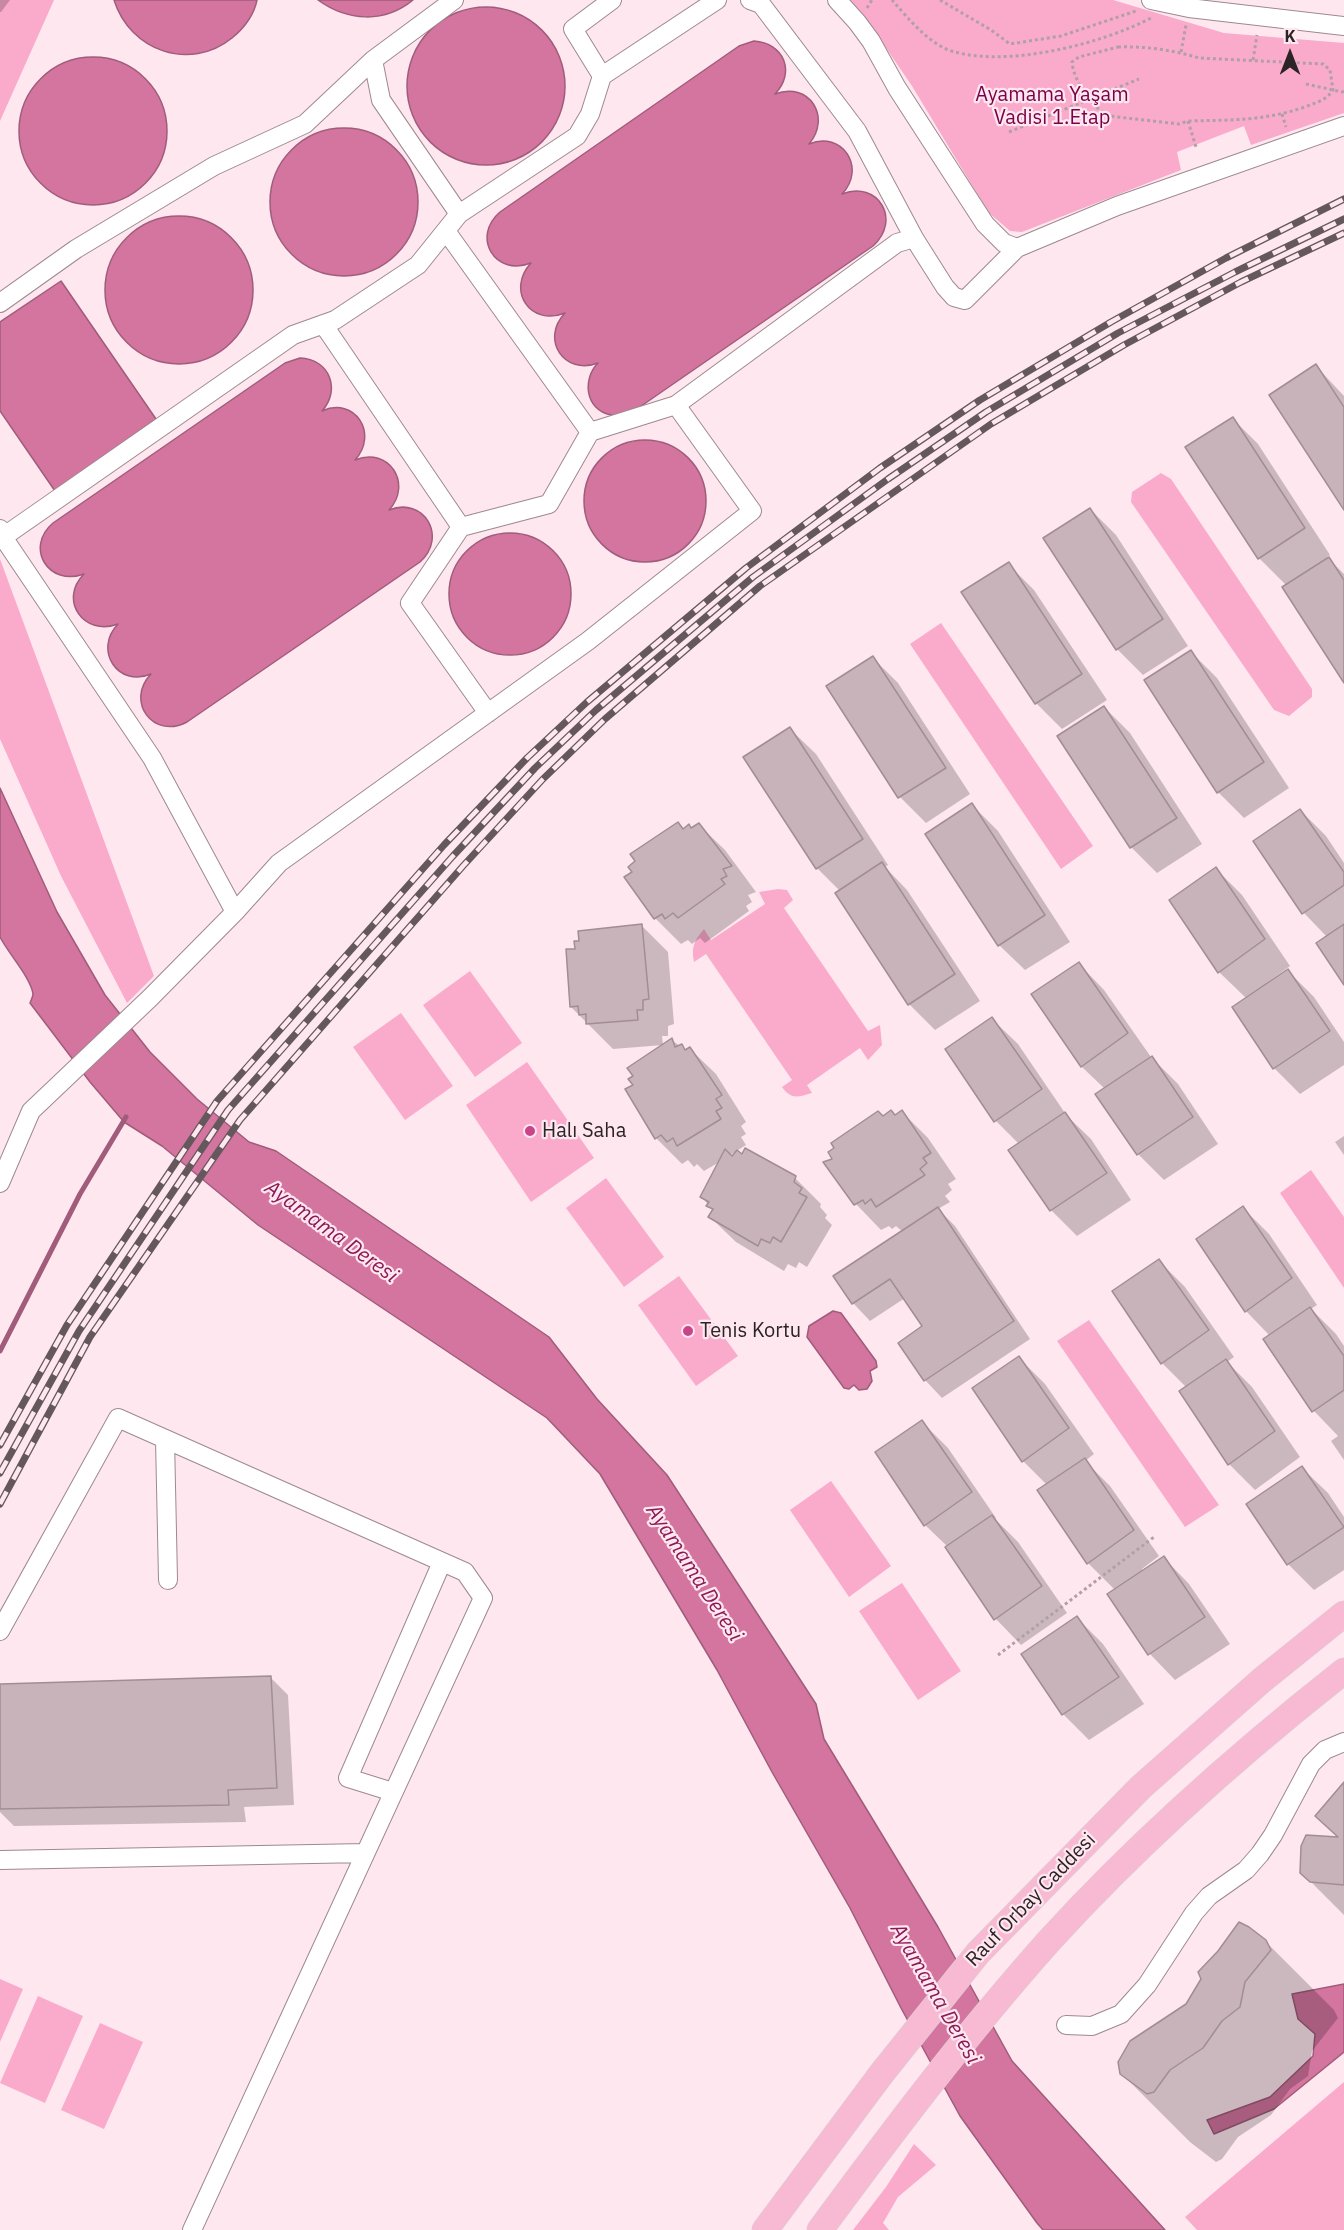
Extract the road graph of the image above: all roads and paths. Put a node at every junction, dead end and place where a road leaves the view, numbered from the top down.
1 (454, 0) edge
2 (612, 0) edge
3 (717, 0) edge
4 (750, 0) edge
5 (837, 0) edge
6 (892, 0) edge
7 (940, 0) edge
8 (1151, 0) edge
9 (1211, 5) edge
10 (1182, 7) junction
11 (1259, 17) junction
12 (1344, 26) edge
13 (1181, 52) junction
14 (373, 60) junction
15 (1253, 60) junction
16 (602, 76) junction
17 (1139, 79) dead end
18 (1306, 84) dead end
19 (1333, 90) junction
20 (1344, 91) edge
21 (1090, 99) junction
22 (1282, 114) junction
23 (1188, 121) junction
24 (1344, 126) edge
25 (1009, 132) dead end
26 (1288, 135) dead end
27 (1196, 147) dead end
28 (459, 214) junction
29 (446, 231) junction
30 (914, 238) junction
31 (1017, 248) junction
32 (0, 303) edge
33 (323, 324) junction
34 (676, 405) junction
35 (590, 432) junction
36 (461, 527) junction
37 (2, 533) edge
38 (488, 713) junction
39 (235, 912) junction
40 (0, 1183) edge
41 (165, 1439) junction
42 (1154, 1537) dead end
43 (442, 1562) junction
44 (168, 1580) dead end
45 (1344, 1614) edge
46 (0, 1631) edge
47 (998, 1655) dead end
48 (1344, 1671) edge
49 (1344, 1742) edge
50 (393, 1792) junction
51 (365, 1853) junction
52 (0, 1860) edge
53 (1066, 2025) dead end
54 (192, 2230) edge
55 (765, 2230) edge
56 (820, 2230) edge

1 - 14 street
2 - 16 street
3 - 16 street
4 - 30 street
5 - 31 street
6 - 10 path
7 - 8 path
8 - 10 street
9 - 10 street
9 - 11 street
10 - 13 path
11 - 12 street
11 - 15 path
13 - 15 path
13 - 21 path
14 - 28 street
14 - 32 street
15 - 19 path
16 - 28 street
17 - 21 path
18 - 19 path
19 - 20 path
19 - 22 path
21 - 23 path
21 - 25 path
22 - 23 path
22 - 26 path
23 - 27 path
24 - 31 street
28 - 29 street
29 - 33 street
29 - 35 street
30 - 31 street
30 - 34 street
33 - 36 street
33 - 37 street
34 - 35 street
34 - 38 street
35 - 36 street
36 - 38 street
37 - 39 street
38 - 39 street
39 - 40 street
41 - 43 street
41 - 44 street
41 - 46 street
42 - 47 path
43 - 50 street
43 - 50 street
45 - 55 highway, Rauf Orbay Caddesi
48 - 56 highway, Rauf Orbay Caddesi
49 - 53 street
50 - 51 street
51 - 52 street
51 - 54 street

